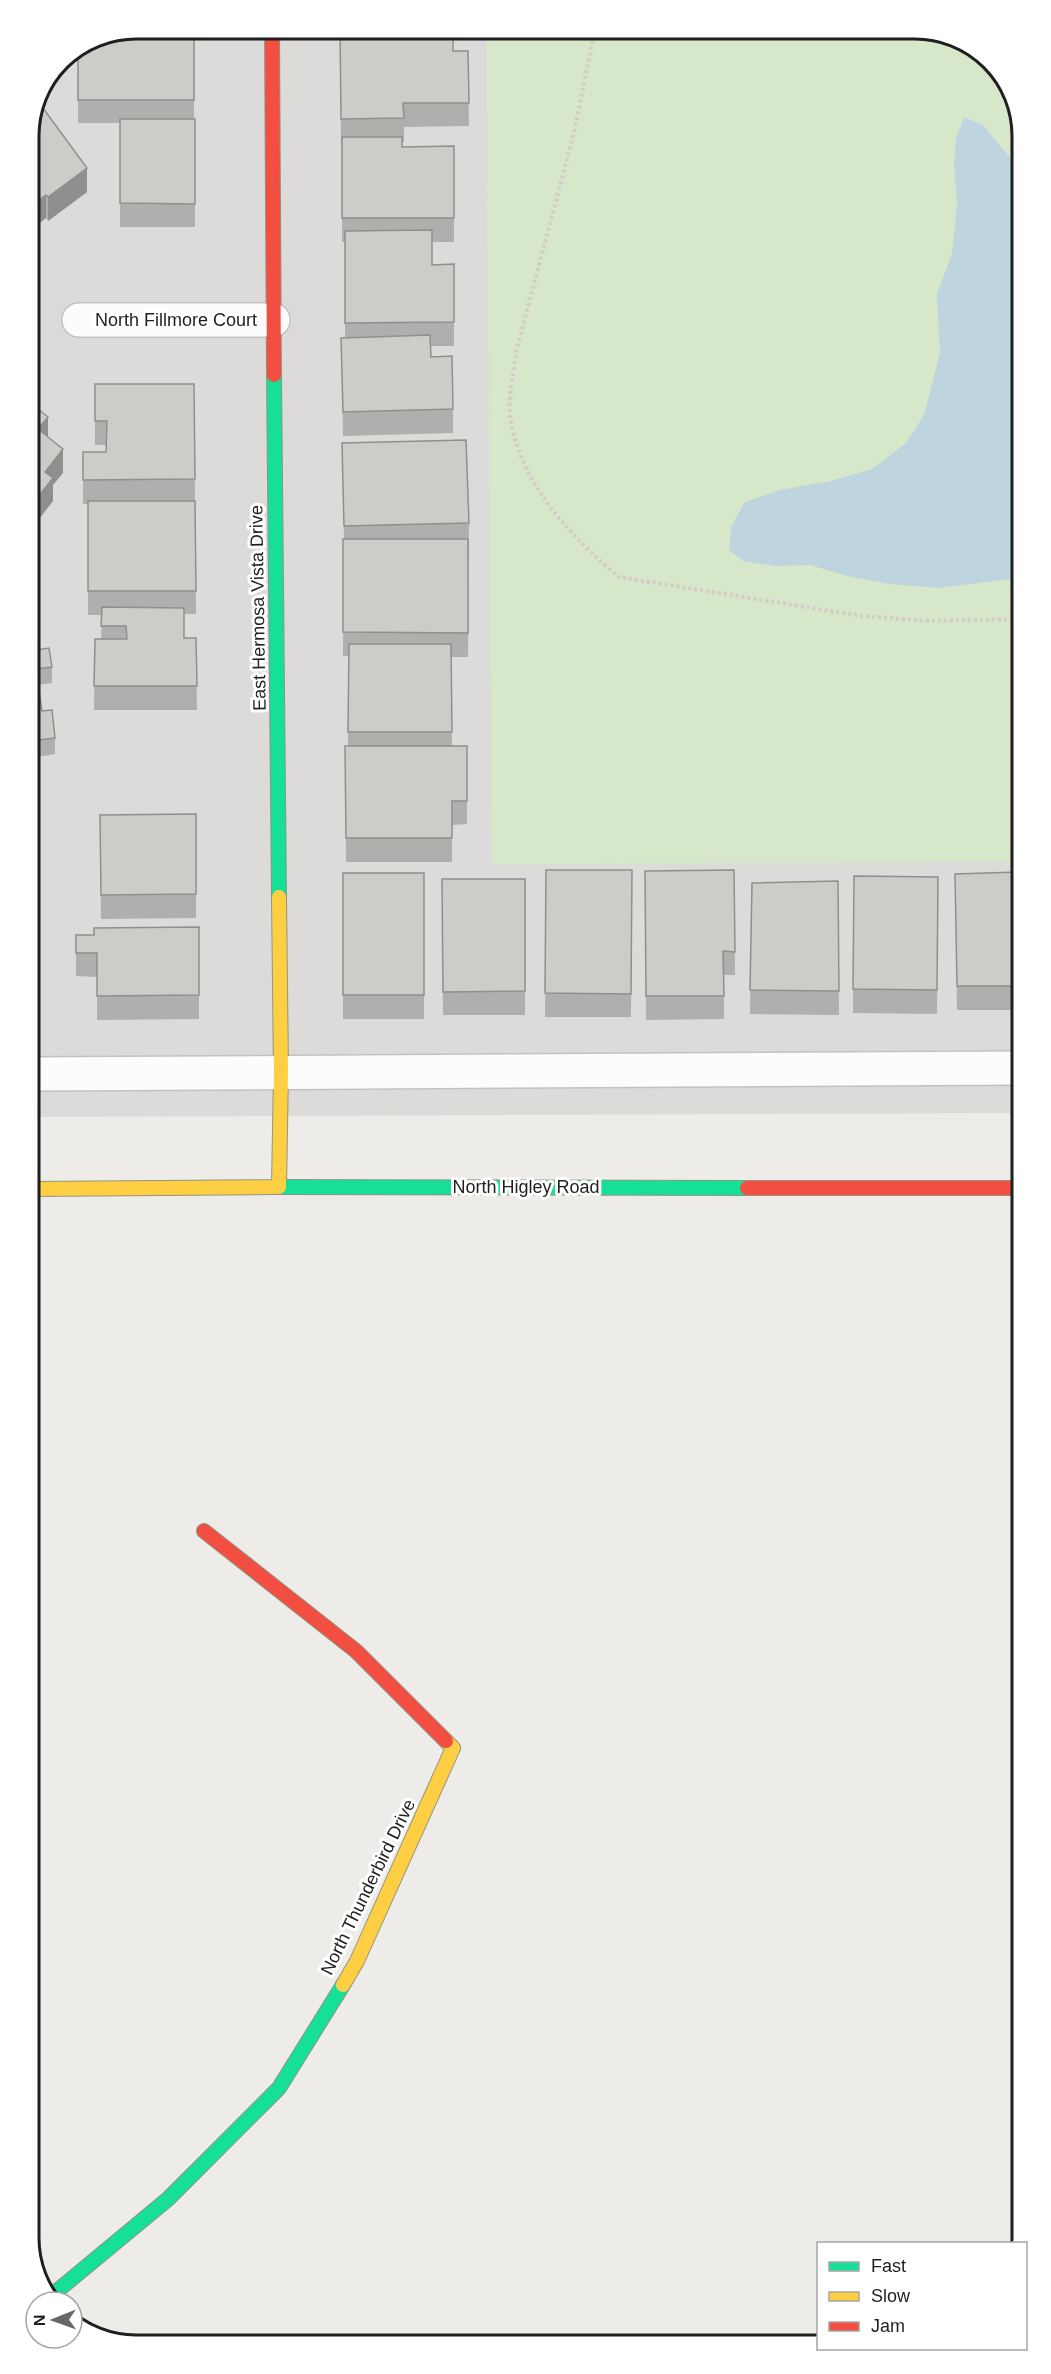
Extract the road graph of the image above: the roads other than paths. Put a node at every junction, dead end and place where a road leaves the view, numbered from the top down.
1 (272, 39) edge
2 (80, 320) dead end
3 (273, 320) junction
4 (1012, 1068) edge
5 (281, 1072) junction
6 (39, 1074) edge
7 (279, 1186) junction
8 (1012, 1188) edge
9 (39, 1190) edge
10 (204, 1531) dead end
11 (58, 2290) edge

1 - 3 street, East Hermosa Vista Drive
2 - 3 street, North Fillmore Court
3 - 5 street, East Hermosa Vista Drive
4 - 5 street
5 - 6 street
5 - 7 street, East Hermosa Vista Drive
7 - 8 street, North Higley Road
7 - 9 street, North Higley Road
10 - 11 street, North Thunderbird Drive

